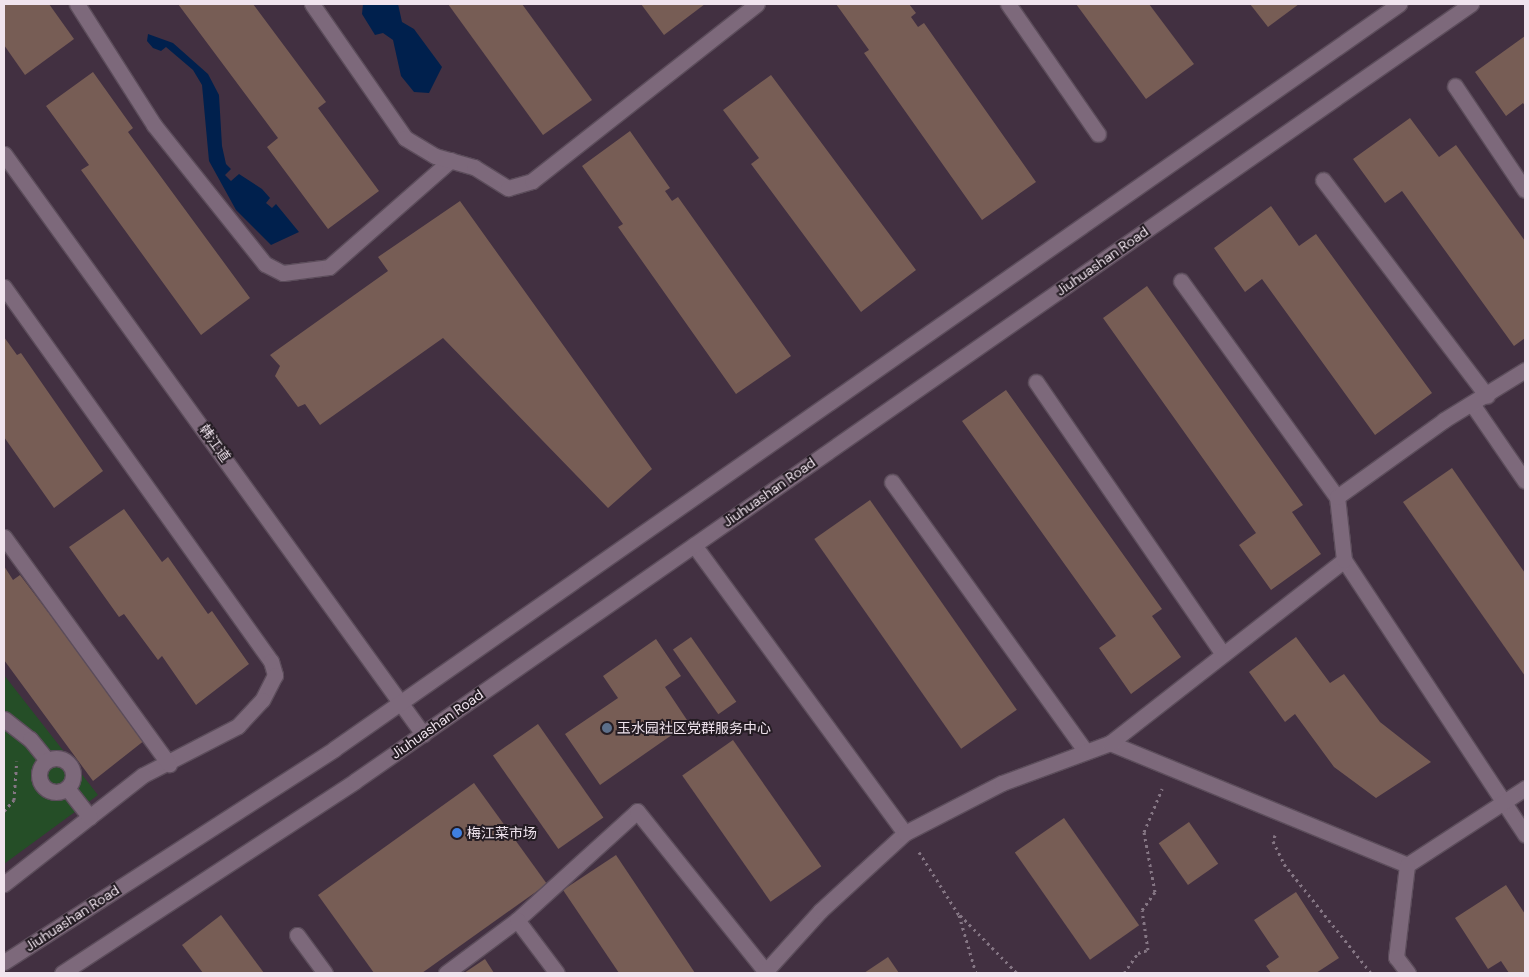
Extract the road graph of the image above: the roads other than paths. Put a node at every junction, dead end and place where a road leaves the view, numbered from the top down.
1 (77, 4) edge
2 (312, 4) edge
3 (757, 4) edge
4 (1008, 4) edge
5 (1399, 4) edge
6 (1471, 4) edge
7 (1455, 86) dead end
8 (1098, 134) dead end
9 (4, 154) edge
10 (451, 160) junction
11 (1323, 180) dead end
12 (1525, 190) edge
13 (1181, 281) dead end
14 (4, 287) edge
15 (1525, 370) edge
16 (1036, 382) dead end
17 (1487, 396) junction
18 (1472, 404) junction
19 (1525, 481) edge
20 (892, 482) dead end
21 (1337, 497) junction
22 (4, 537) edge
23 (694, 545) junction
24 (1344, 560) junction
25 (1223, 654) junction
26 (403, 702) junction
27 (4, 719) edge
28 (424, 734) junction
29 (1110, 742) junction
30 (1086, 752) junction
31 (48, 760) junction
32 (169, 764) junction
33 (67, 788) junction
34 (1525, 788) edge
35 (1502, 804) junction
36 (90, 817) junction
37 (905, 833) junction
38 (1525, 835) edge
39 (1407, 865) junction
40 (4, 884) edge
41 (517, 920) junction
42 (297, 936) dead end
43 (4, 962) edge
44 (765, 972) edge
45 (62, 973) edge
46 (325, 973) edge
47 (446, 973) edge
48 (557, 973) edge
49 (1408, 973) edge

1 - 10 street
2 - 10 street
3 - 10 street
4 - 8 street
5 - 26 street, Jiuhuashan Road
6 - 23 street, Jiuhuashan Road
7 - 12 street
9 - 26 street, 韩江道
11 - 17 street
13 - 21 street
14 - 32 street
15 - 17 street
16 - 25 street
17 - 18 street
18 - 19 street
18 - 21 street
20 - 30 street
21 - 24 street
22 - 32 street
23 - 28 street, Jiuhuashan Road
23 - 37 street
24 - 25 street
24 - 35 street
25 - 29 street
26 - 28 street, 韩江道
26 - 43 street, Jiuhuashan Road
27 - 31 street
28 - 45 street, Jiuhuashan Road
29 - 30 street
29 - 39 street
30 - 37 street
31 - 33 street
31 - 33 street
32 - 36 street
33 - 36 street
34 - 35 street
35 - 38 street
35 - 39 street
36 - 40 street
37 - 44 street
39 - 49 street
41 - 44 street
41 - 47 street
41 - 48 street
42 - 46 street

